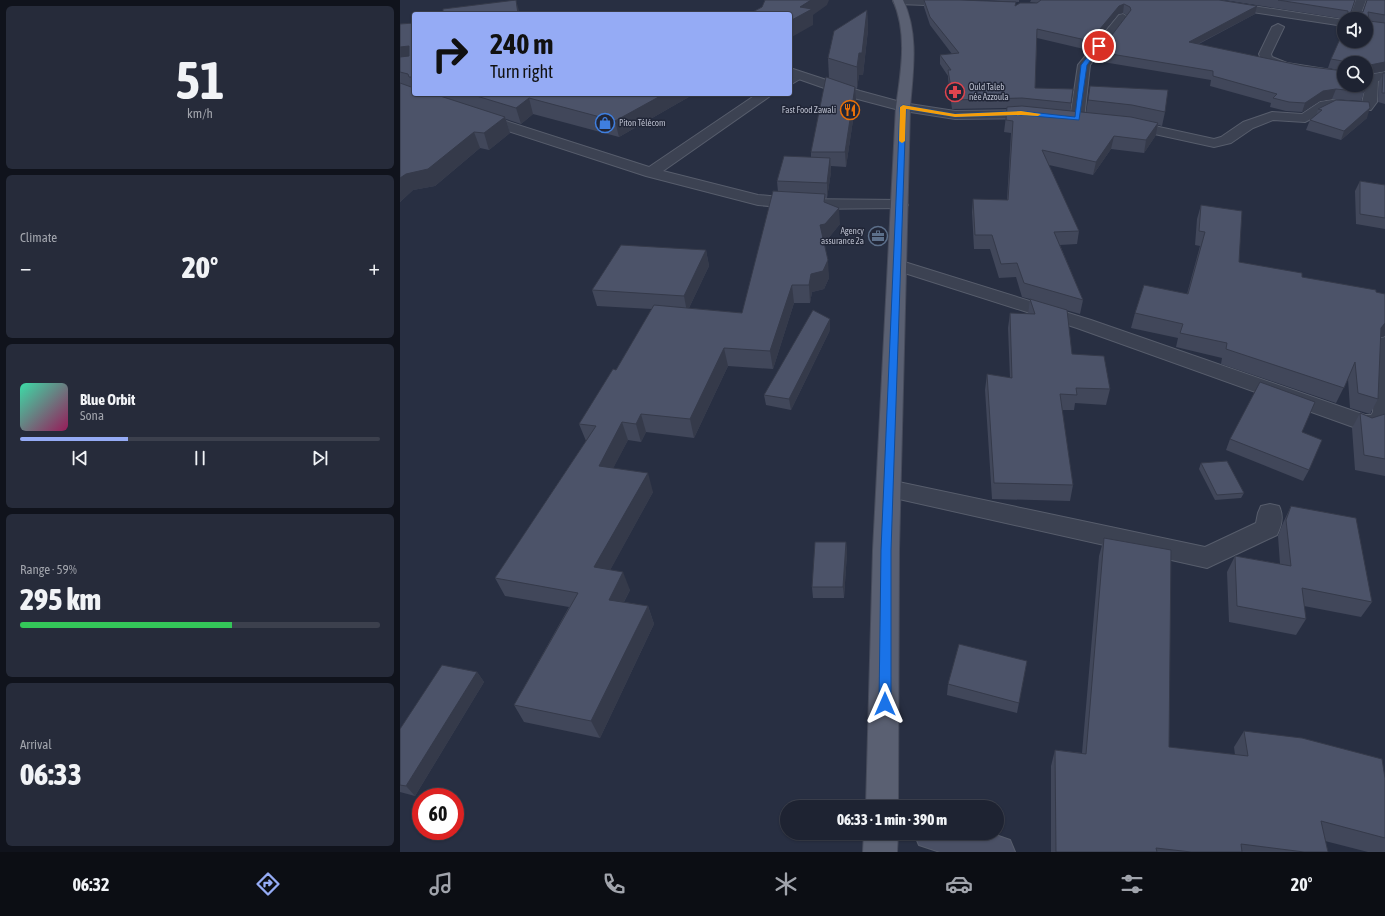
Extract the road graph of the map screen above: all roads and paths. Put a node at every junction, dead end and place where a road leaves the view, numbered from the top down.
1 (898, 0) edge
2 (1192, 0) edge
3 (1361, 0) edge
4 (1241, 3) edge
5 (967, 4) edge
6 (1357, 12) edge
7 (1123, 17) edge
8 (1337, 22) edge
9 (1278, 27) dead end
10 (1337, 75) edge
11 (793, 76) edge
12 (1385, 76) edge
13 (1373, 77) edge
14 (1370, 92) edge
15 (763, 96) edge
16 (903, 107) junction
17 (465, 112) edge
18 (1048, 115) edge
19 (1062, 117) edge
20 (1077, 119) junction
21 (1092, 121) edge
22 (1114, 123) edge
23 (651, 173) junction
24 (900, 205) junction
25 (898, 265) junction
26 (1385, 343) edge
27 (889, 489) junction
28 (1270, 513) dead end
29 (882, 800) edge
30 (881, 840) edge
31 (956, 840) edge
32 (880, 852) edge
33 (998, 852) edge

1 - 5 street
1 - 16 main road
2 - 4 street
3 - 6 street
4 - 8 street
7 - 20 street
9 - 10 street
11 - 16 street
12 - 13 street
14 - 22 street
15 - 23 street
16 - 18 street
16 - 24 main road
17 - 23 street
19 - 20 street
20 - 21 street
23 - 24 street
24 - 25 main road
25 - 26 street
25 - 27 main road
27 - 28 street
27 - 29 main road
30 - 32 main road
31 - 33 main road

